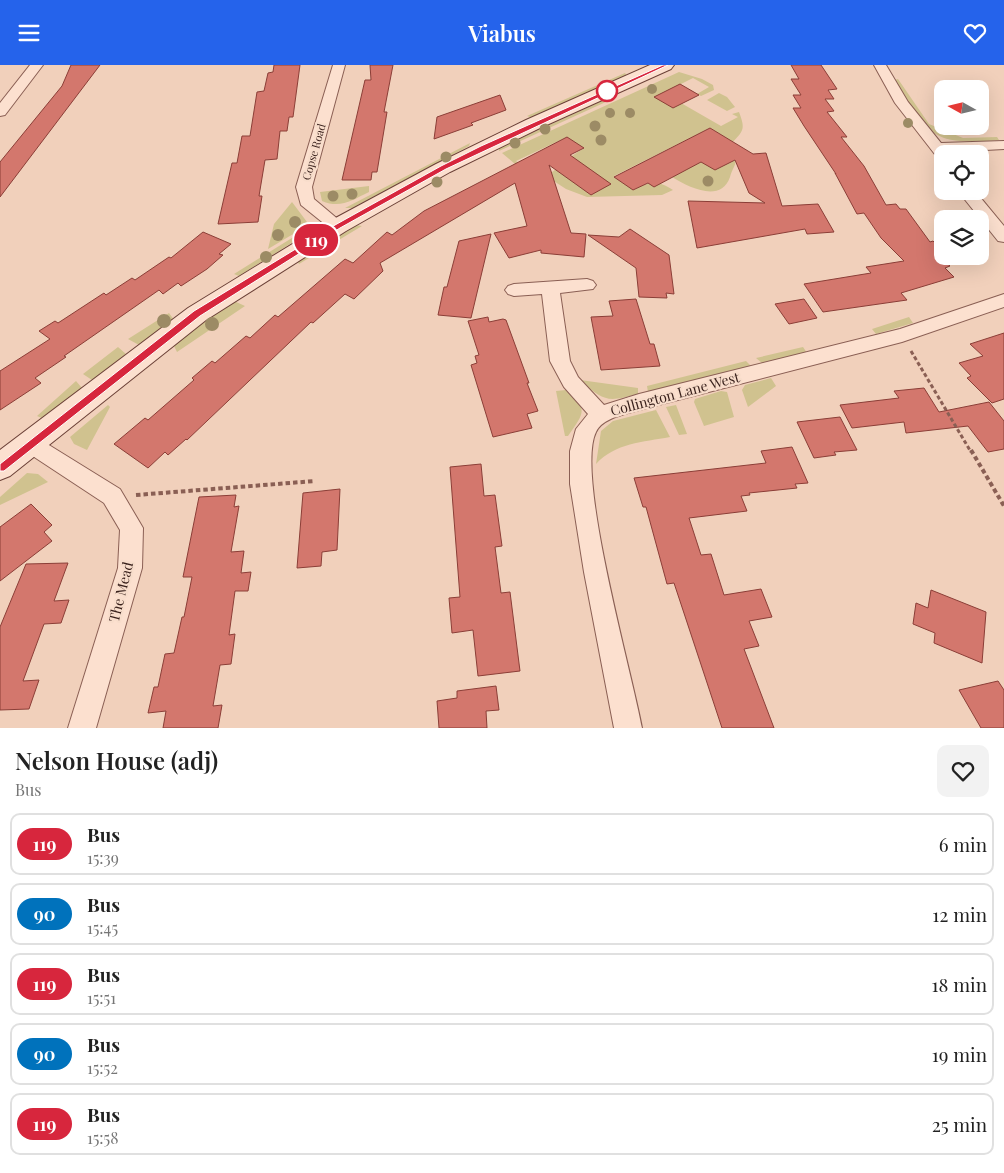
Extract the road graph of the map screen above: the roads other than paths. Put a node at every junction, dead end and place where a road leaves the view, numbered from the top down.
1 (37, 65) edge
2 (339, 65) edge
3 (665, 65) edge
4 (880, 65) edge
5 (0, 112) edge
6 (936, 145) edge
7 (1004, 145) edge
8 (989, 146) edge
9 (973, 200) edge
10 (338, 226) junction
11 (1004, 237) edge
12 (587, 285) dead end
13 (550, 287) junction
14 (514, 290) dead end
15 (1004, 300) edge
16 (601, 415) junction
17 (29, 443) junction
18 (0, 467) edge
19 (82, 728) edge
20 (628, 728) edge

1 - 5 street
2 - 10 street, Copse Road
3 - 10 street
4 - 6 street
7 - 8 street
9 - 11 street
10 - 17 street
12 - 13 street
13 - 14 street
13 - 16 street
15 - 16 street, Collington Lane West
16 - 20 street, Collington Lane West
17 - 18 street
17 - 19 street, The Mead

